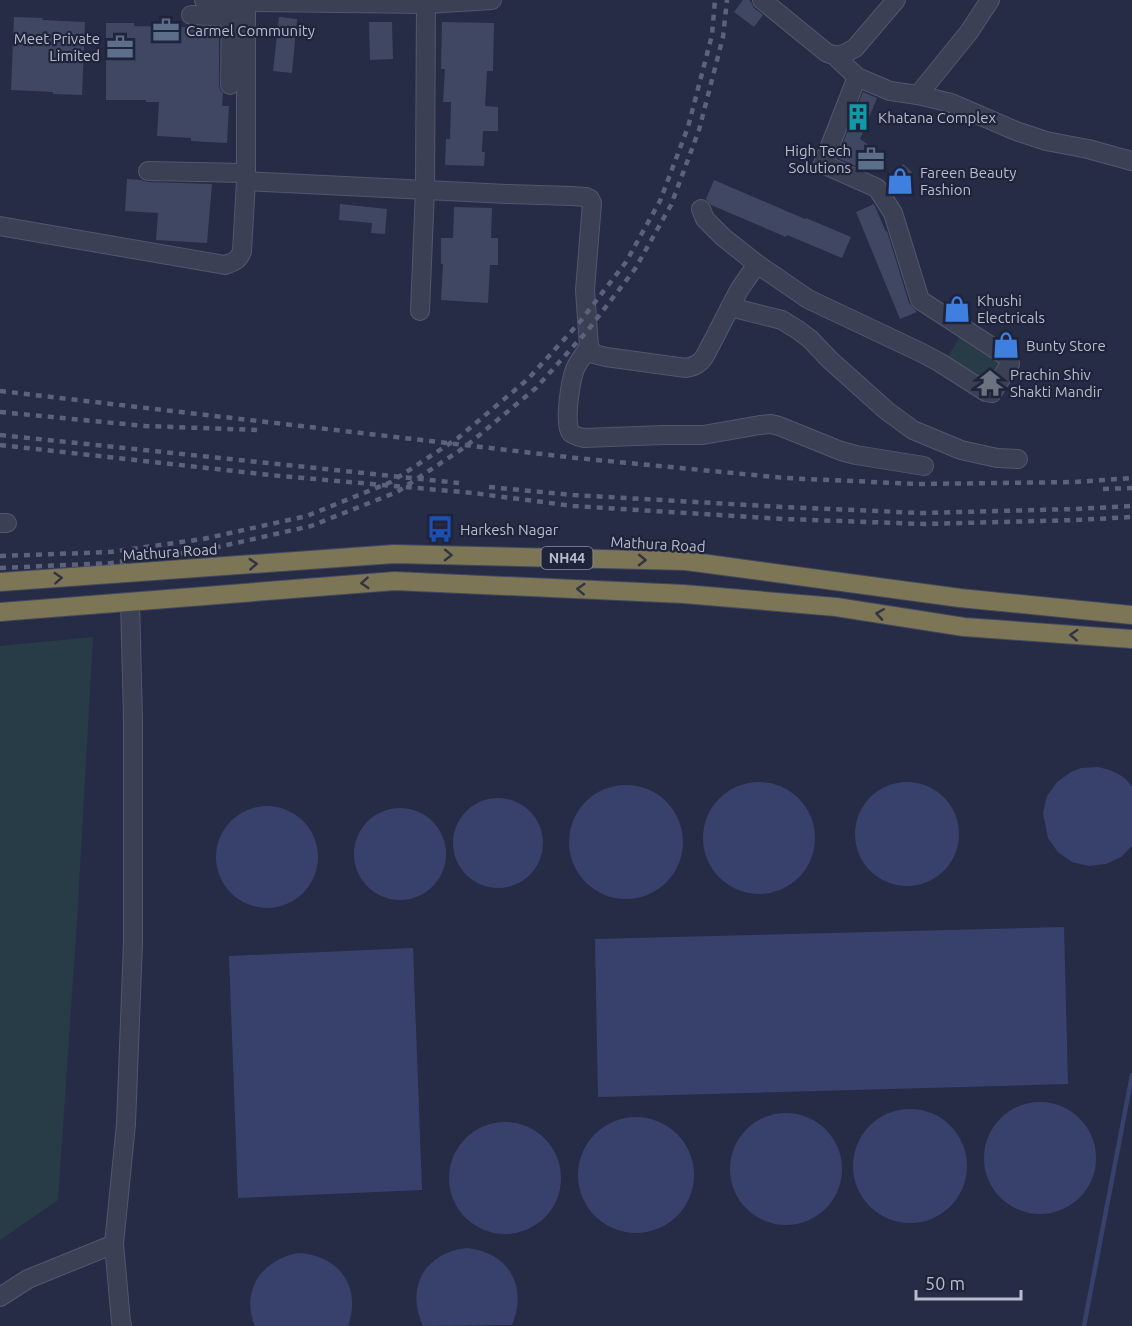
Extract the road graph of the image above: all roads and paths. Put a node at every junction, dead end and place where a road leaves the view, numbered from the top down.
1 (204, 0) edge
2 (492, 0) edge
3 (762, 0) edge
4 (896, 0) edge
5 (990, 0) edge
6 (426, 2) edge
7 (239, 5) edge
8 (191, 15) dead end
9 (835, 56) junction
10 (858, 77) junction
11 (230, 85) dead end
12 (918, 94) junction
13 (1132, 161) edge
14 (148, 171) dead end
15 (246, 177) junction
16 (425, 189) junction
17 (701, 209) dead end
18 (0, 226) edge
19 (757, 264) junction
20 (730, 307) junction
21 (420, 311) dead end
22 (589, 347) junction
23 (1018, 459) dead end
24 (924, 466) dead end
25 (0, 582) edge
26 (130, 602) junction
27 (0, 612) edge
28 (1132, 615) edge
29 (1132, 639) edge
30 (114, 1244) junction
31 (0, 1297) edge
32 (122, 1326) edge

1 - 7 street
2 - 6 street
3 - 9 street
4 - 9 street
5 - 12 street
6 - 7 street
6 - 16 street
7 - 8 street
7 - 11 street
7 - 15 street
9 - 10 street
10 - 12 street
10 - 19 street
12 - 13 street
14 - 15 street
15 - 16 street
15 - 18 street
16 - 21 street
16 - 22 street
17 - 19 street
19 - 20 street
20 - 22 street
20 - 23 street
22 - 24 street
25 -> 28 highway, Mathura Road / NH44
26 - 27 highway, NH44
29 -> 26 highway, NH44
26 - 30 street
30 - 31 street
30 - 32 street

